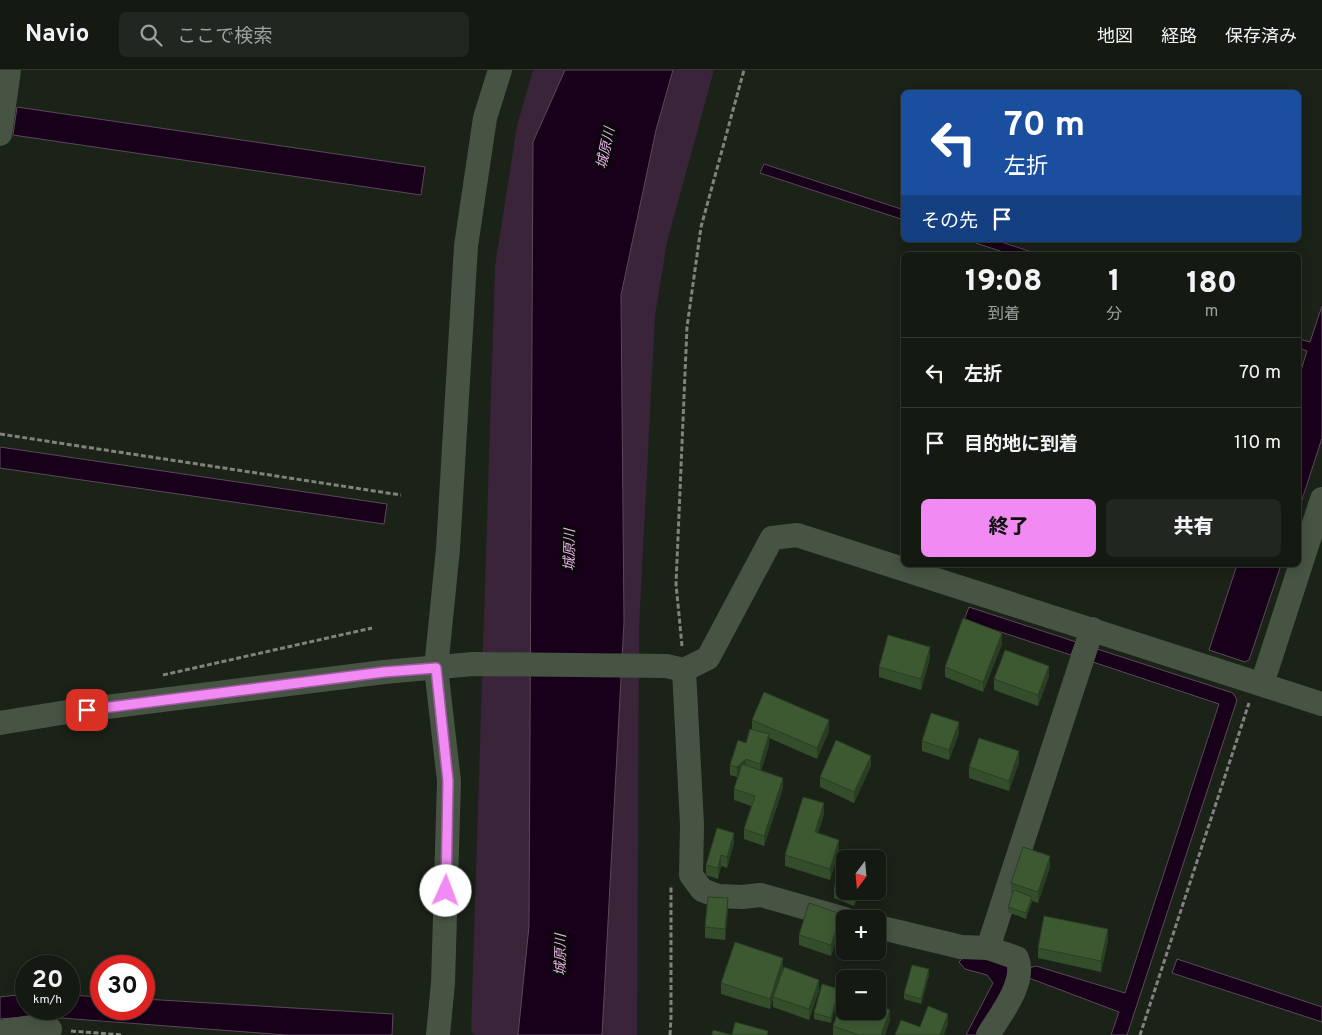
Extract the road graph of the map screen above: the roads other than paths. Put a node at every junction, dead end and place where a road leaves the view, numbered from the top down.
1 (9, 70) edge
2 (500, 70) edge
3 (0, 134) edge
4 (1322, 500) edge
5 (1301, 564) edge
6 (1300, 567) edge
7 (1092, 629) junction
8 (436, 668) junction
9 (675, 668) junction
10 (1262, 684) junction
11 (1322, 704) edge
12 (0, 723) edge
13 (836, 917) edge
14 (886, 929) edge
15 (988, 948) junction
16 (50, 1029) road end
17 (0, 1032) edge
18 (438, 1035) edge
19 (988, 1035) edge

1 - 3 street
2 - 8 street
4 - 5 street
6 - 10 street
7 - 9 street
7 - 10 street
7 - 15 street
8 - 9 street
8 - 12 street
8 - 18 street
9 - 13 street
10 - 11 street
14 - 15 street
15 - 19 street
16 - 17 street

